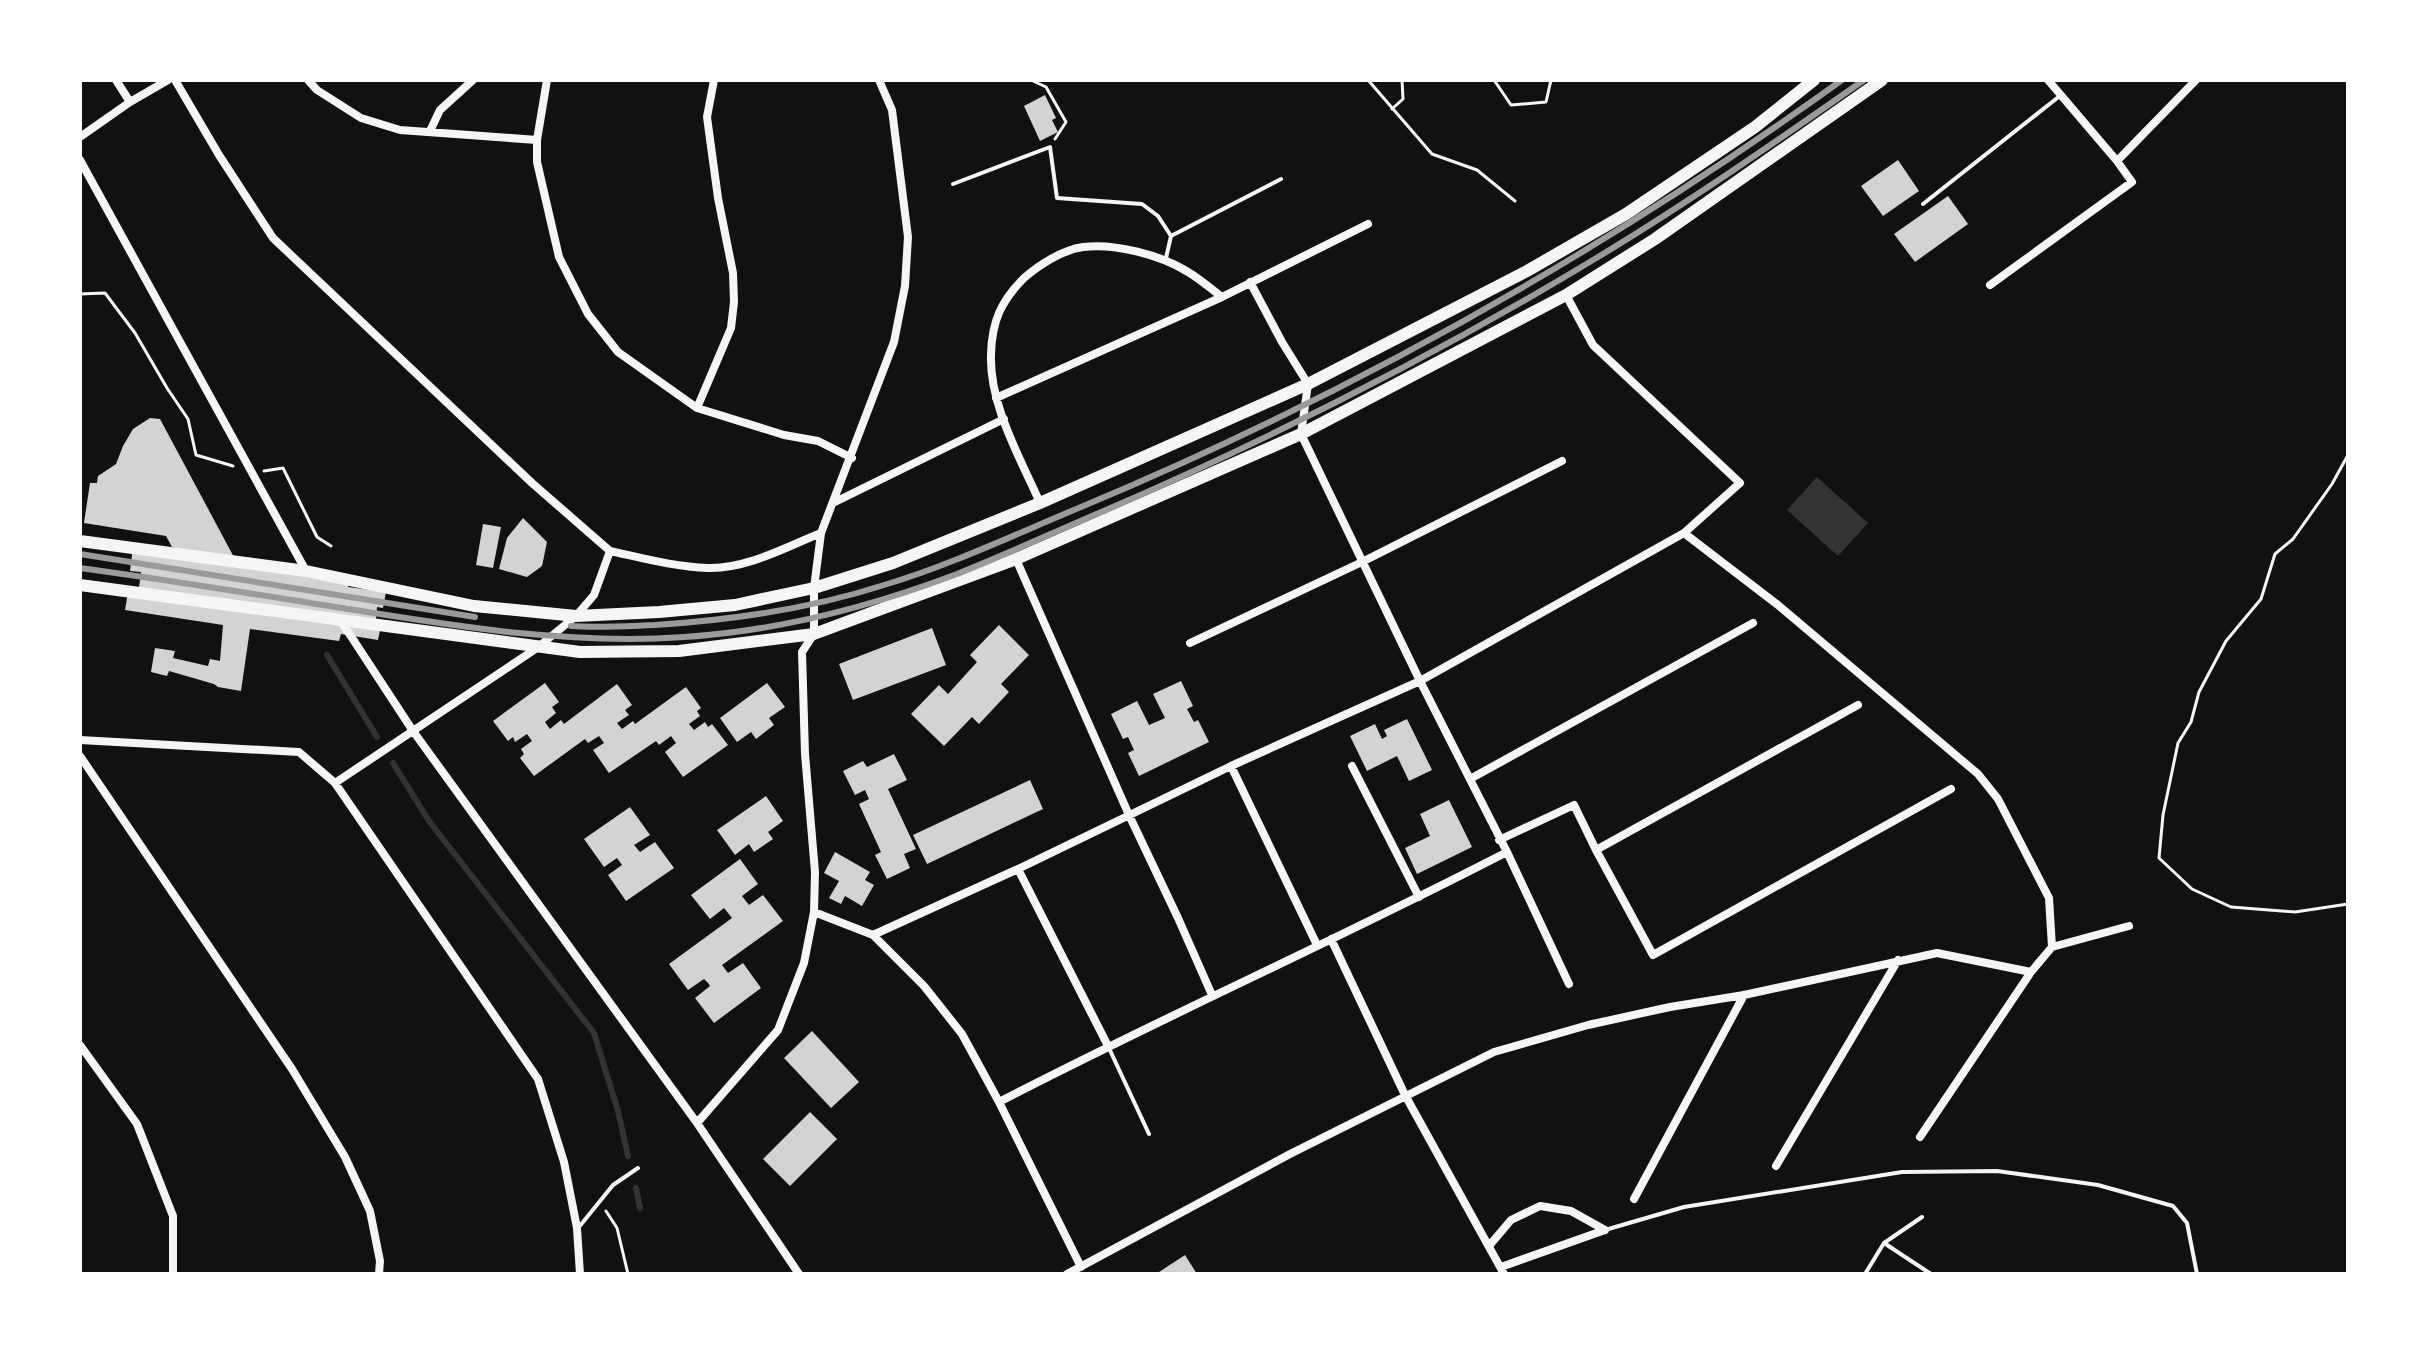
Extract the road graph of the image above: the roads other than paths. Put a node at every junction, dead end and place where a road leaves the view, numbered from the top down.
1 (116, 80) edge
2 (168, 80) edge
3 (175, 80) edge
4 (308, 80) edge
5 (473, 80) edge
6 (547, 80) edge
7 (714, 80) edge
8 (879, 80) edge
9 (1814, 80) edge
10 (1882, 80) edge
11 (2048, 80) edge
12 (2196, 80) edge
13 (2061, 95) junction
14 (130, 102) junction
15 (430, 131) junction
16 (80, 137) edge
17 (537, 140) junction
18 (80, 160) edge
19 (2117, 161) junction
20 (1281, 179) dead end
21 (953, 184) dead end
22 (1923, 204) dead end
23 (1368, 224) dead end
24 (1171, 236) junction
25 (1165, 261) junction
26 (1250, 282) junction
27 (1990, 285) dead end
28 (1566, 295) junction
29 (1222, 297) junction
30 (1308, 384) junction
31 (996, 398) junction
32 (697, 408) junction
33 (1004, 419) junction
34 (1301, 434) junction
35 (852, 458) junction
36 (1562, 461) dead end
37 (835, 502) junction
38 (1040, 503) junction
39 (821, 533) junction
40 (1684, 533) junction
41 (80, 541) edge
42 (610, 551) junction
43 (1016, 559) junction
44 (1362, 562) junction
45 (306, 571) junction
46 (80, 585) edge
47 (814, 588) junction
48 (576, 616) junction
49 (341, 621) junction
50 (1753, 623) dead end
51 (814, 634) junction
52 (1190, 643) dead end
53 (537, 648) junction
54 (1420, 681) junction
55 (1858, 705) dead end
56 (413, 731) junction
57 (80, 740) edge
58 (80, 756) edge
59 (1231, 766) junction
60 (1352, 766) dead end
61 (1470, 779) junction
62 (335, 783) junction
63 (1951, 789) dead end
64 (1129, 815) junction
65 (1499, 840) junction
66 (1596, 850) junction
67 (1507, 852) junction
68 (1018, 869) junction
69 (1419, 897) junction
70 (814, 912) junction
71 (2129, 926) dead end
72 (873, 935) junction
73 (1331, 939) junction
74 (1317, 945) junction
75 (2052, 947) junction
76 (1898, 960) junction
77 (2031, 972) junction
78 (1569, 984) dead end
79 (1212, 995) junction
80 (1744, 995) junction
81 (80, 1045) edge
82 (1108, 1046) junction
83 (1405, 1095) junction
84 (999, 1102) junction
85 (697, 1123) junction
86 (1149, 1134) dead end
87 (1920, 1137) dead end
88 (1776, 1166) dead end
89 (638, 1168) dead end
90 (1634, 1199) dead end
91 (1922, 1217) dead end
92 (577, 1228) junction
93 (1605, 1230) junction
94 (1884, 1243) junction
95 (1489, 1246) junction
96 (1081, 1267) junction
97 (1502, 1271) edge
98 (173, 1274) edge
99 (379, 1274) edge
100 (580, 1274) edge
101 (799, 1274) edge
102 (1067, 1274) edge
103 (1865, 1274) edge
104 (1931, 1274) edge
105 (2197, 1274) edge

1 - 14 street
2 - 14 street
3 - 42 street
4 - 15 street
5 - 15 street
6 - 17 street
7 - 32 street
8 - 35 street
9 - 30 main road
10 - 28 main road
11 - 13 street
12 - 19 street
13 - 19 street
13 - 22 lane
14 - 16 street
15 - 17 street
17 - 32 street
18 - 45 street
19 - 27 street
20 - 24 lane
21 - 24 lane
23 - 26 street
24 - 25 lane
25 - 29 street
25 - 31 street
26 - 29 street
26 - 30 street
28 - 34 main road
28 - 40 street
29 - 31 street
30 - 34 street
30 - 38 main road
31 - 33 street
32 - 35 street
33 - 37 street
33 - 38 street
34 - 43 main road
34 - 44 street
35 - 37 street
36 - 44 street
37 - 39 street
38 - 47 main road
39 - 42 street
39 - 47 street
40 - 54 street
40 - 75 street
41 - 45 main road
42 - 48 street
43 - 51 main road
43 - 64 street
44 - 52 street
44 - 54 street
45 - 48 main road
46 - 49 main road
47 - 48 main road
47 - 51 street
48 - 53 street
49 - 53 main road
49 - 56 street
50 - 61 street
51 - 53 main road
51 - 70 street
53 - 56 street
54 - 59 street
54 - 61 street
55 - 66 street
56 - 62 street
56 - 85 street
57 - 62 street
58 - 99 street
59 - 64 street
59 - 74 street
60 - 69 street
61 - 65 street
62 - 92 street
63 - 66 street
64 - 68 street
64 - 79 street
65 - 66 street
65 - 67 street
67 - 69 street
67 - 78 street
68 - 72 street
68 - 82 street
69 - 73 street
70 - 72 street
70 - 85 street
71 - 75 street
72 - 84 street
73 - 74 street
73 - 83 street
74 - 79 street
75 - 77 street
76 - 77 street
76 - 80 street
76 - 88 street
77 - 87 street
79 - 82 street
80 - 83 street
80 - 90 street
81 - 98 street
82 - 84 street
82 - 86 lane
83 - 95 street
83 - 96 street
84 - 96 street
85 - 101 street
89 - 92 lane
91 - 94 lane
92 - 100 street
93 - 95 street
93 - 97 street
93 - 105 lane
94 - 103 lane
94 - 104 lane
95 - 97 street
96 - 102 street

